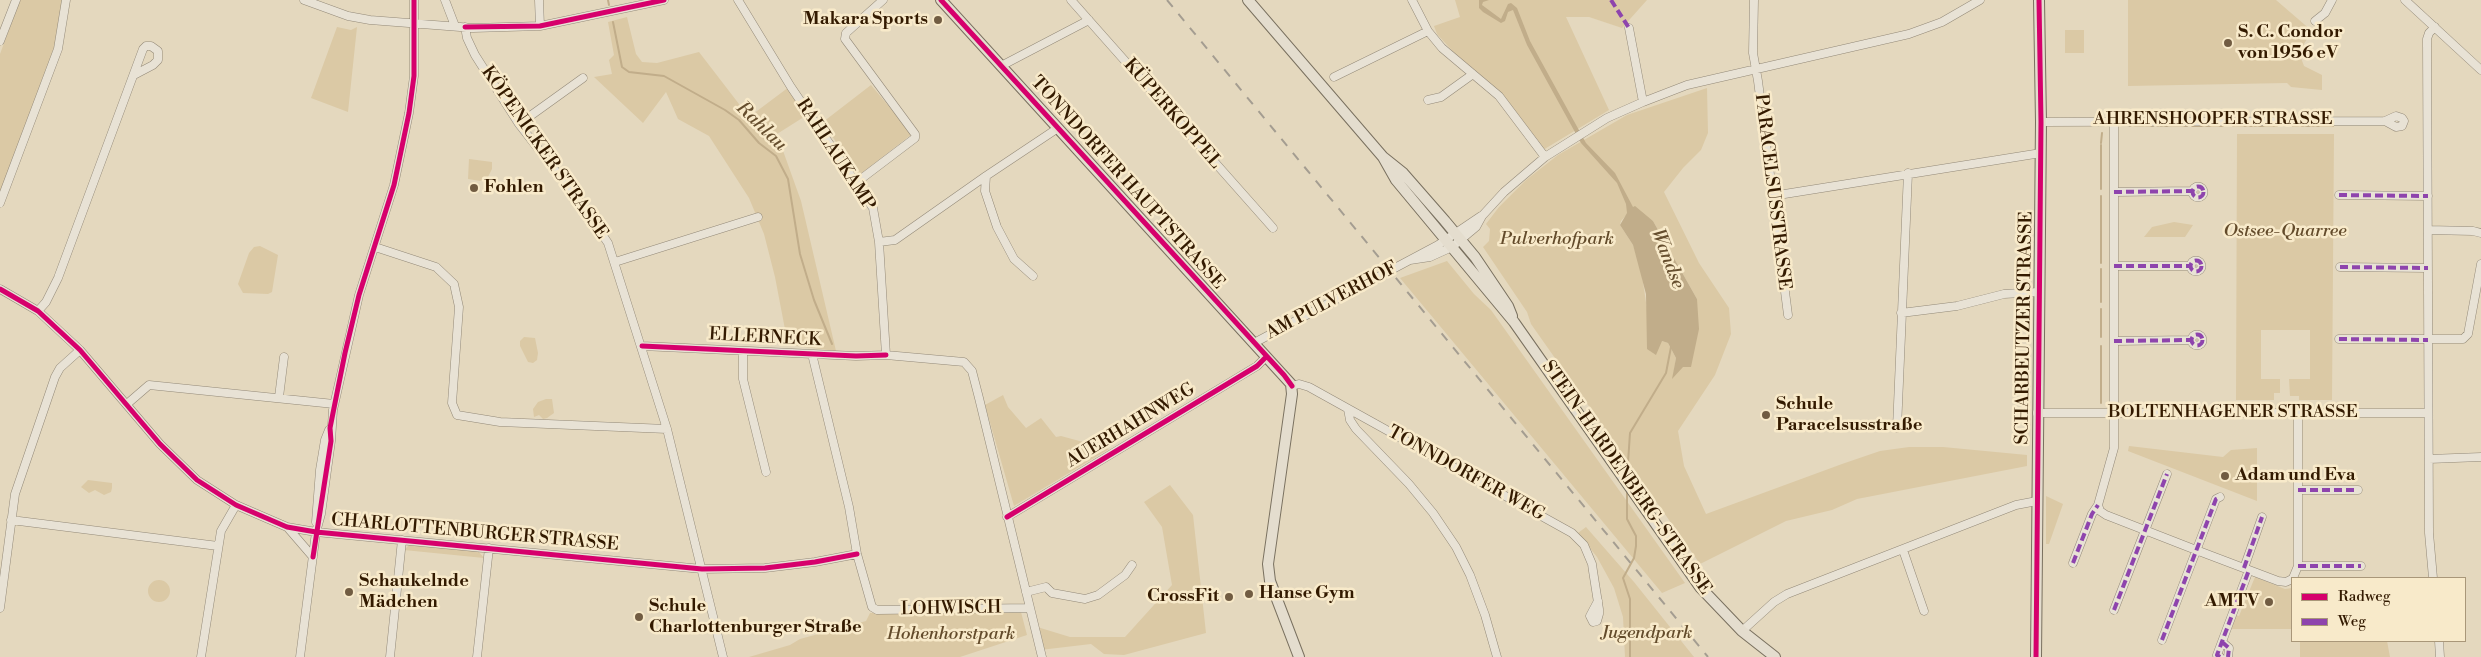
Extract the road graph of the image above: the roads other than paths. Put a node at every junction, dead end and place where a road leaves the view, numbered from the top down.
1 (16, 0) edge
2 (66, 0) edge
3 (304, 0) edge
4 (414, 0) edge
5 (445, 0) edge
6 (538, 0) edge
7 (664, 0) edge
8 (738, 0) edge
9 (883, 0) edge
10 (941, 0) edge
11 (1071, 0) edge
12 (1248, 0) edge
13 (1412, 0) edge
14 (1754, 0) edge
15 (1980, 0) edge
16 (2039, 0) edge
17 (2332, 0) edge
18 (2405, 0) edge
19 (1089, 20) junction
20 (2315, 21) dead end
21 (415, 24) junction
22 (455, 26) junction
23 (540, 26) junction
24 (465, 27) junction
25 (2435, 27) junction
26 (1629, 28) dead end
27 (1428, 31) junction
28 (0, 41) edge
29 (1001, 66) junction
30 (1756, 70) junction
31 (2481, 70) edge
32 (1473, 74) junction
33 (134, 75) dead end
34 (1334, 77) dead end
35 (583, 78) dead end
36 (1428, 100) dead end
37 (1643, 102) junction
38 (2114, 121) junction
39 (2385, 121) dead end
40 (2041, 122) junction
41 (519, 124) junction
42 (1058, 128) junction
43 (2041, 153) junction
44 (1383, 157) junction
45 (1545, 157) junction
46 (1908, 173) junction
47 (986, 176) junction
48 (857, 182) junction
49 (2192, 191) dead end
50 (2114, 192) junction
51 (2339, 195) dead end
52 (1772, 196) junction
53 (2428, 196) junction
54 (0, 203) edge
55 (758, 217) dead end
56 (1273, 228) dead end
57 (2428, 230) junction
58 (2481, 233) edge
59 (1458, 237) junction
60 (880, 242) junction
61 (1449, 243) junction
62 (375, 247) junction
63 (616, 262) junction
64 (2481, 264) edge
65 (2114, 266) junction
66 (2191, 266) dead end
67 (2340, 267) dead end
68 (2428, 268) junction
69 (1033, 276) dead end
70 (0, 289) edge
71 (2039, 292) junction
72 (38, 311) junction
73 (1901, 314) junction
74 (1788, 315) dead end
75 (1514, 322) junction
76 (2339, 339) dead end
77 (2114, 340) junction
78 (2191, 340) dead end
79 (2428, 340) junction
80 (1254, 343) junction
81 (642, 346) junction
82 (80, 350) junction
83 (743, 351) junction
84 (812, 354) junction
85 (886, 356) junction
86 (284, 357) dead end
87 (1266, 357) junction
88 (1292, 386) junction
89 (278, 397) junction
90 (127, 404) junction
91 (334, 404) junction
92 (1348, 409) junction
93 (2114, 413) junction
94 (2428, 413) junction
95 (2037, 414) junction
96 (2298, 414) junction
97 (1897, 428) dead end
98 (668, 430) junction
99 (2481, 457) edge
100 (2429, 459) junction
101 (766, 472) dead end
102 (2167, 474) dead end
103 (2298, 490) junction
104 (2358, 490) dead end
105 (2220, 496) dead end
106 (2037, 501) junction
107 (2098, 505) junction
108 (236, 506) junction
109 (1007, 517) junction
110 (2262, 517) dead end
111 (11, 520) junction
112 (287, 527) junction
113 (2145, 530) junction
114 (316, 532) junction
115 (402, 540) junction
116 (218, 546) junction
117 (488, 548) junction
118 (1903, 550) junction
119 (2196, 550) junction
120 (857, 554) junction
121 (313, 557) junction
122 (2073, 563) dead end
123 (1132, 565) dead end
124 (2298, 566) junction
125 (2361, 566) dead end
126 (702, 569) junction
127 (2247, 569) junction
128 (2294, 577) edge
129 (2433, 577) edge
130 (2291, 580) edge
131 (1026, 592) junction
132 (1598, 601) dead end
133 (0, 608) edge
134 (1030, 608) junction
135 (2114, 610) dead end
136 (1924, 611) dead end
137 (1742, 631) junction
138 (2162, 640) dead end
139 (2222, 642) junction
140 (2439, 642) edge
141 (201, 657) edge
142 (300, 657) edge
143 (390, 657) edge
144 (477, 657) edge
145 (723, 657) edge
146 (1042, 657) edge
147 (1299, 657) edge
148 (1497, 657) edge
149 (1775, 657) edge
150 (2036, 657) edge
151 (2220, 657) edge
152 (2228, 657) edge
153 (2440, 657) edge

1 - 28 street
2 - 54 street
3 - 21 street
4 - 21 street
5 - 22 street
6 - 23 street
7 - 23 street
8 - 48 street, RAHLAUKAMP
9 - 48 street
10 - 29 main road, TONNDORFER HAUPTSTRASSE
11 - 19 street, KÜPERKOPPEL
12 - 44 main road, STEIN-HARDENBERG-STRASSE
13 - 27 street
14 - 30 street, PARACELSUSSTRASSE
15 - 30 street, AM PULVERHOF
16 - 40 main road, SCHARBEUTZER STRASSE
17 - 20 street
18 - 25 street
19 - 29 street
19 - 56 street, KÜPERKOPPEL
21 - 22 street
21 - 62 street
22 - 24 street
23 - 24 street
24 - 41 street, KÖPENICKER STRASSE
25 - 31 street
25 - 53 street
26 - 37 street
27 - 32 street
27 - 34 street
29 - 42 main road, TONNDORFER HAUPTSTRASSE
30 - 37 street, AM PULVERHOF
30 - 52 street, PARACELSUSSTRASSE
32 - 36 street
32 - 45 street
33 - 72 street
35 - 41 street
37 - 45 street, AM PULVERHOF
38 - 39 street, AHRENSHOOPER STRASSE
38 - 40 street, AHRENSHOOPER STRASSE
38 - 50 street
40 - 43 main road, SCHARBEUTZER STRASSE
41 - 63 street, KÖPENICKER STRASSE
42 - 47 street
42 - 80 main road, TONNDORFER HAUPTSTRASSE
43 - 46 street
43 - 71 main road, SCHARBEUTZER STRASSE
44 - 59 main road, STEIN-HARDENBERG-STRASSE
44 - 61 main road, STEIN-HARDENBERG-STRASSE
45 - 59 street, AM PULVERHOF
46 - 52 street
46 - 73 street
47 - 60 street
47 - 69 street
48 - 60 street, RAHLAUKAMP
49 - 50 street
50 - 65 street
51 - 53 street
52 - 74 street, PARACELSUSSTRASSE
53 - 57 street
55 - 63 street
57 - 58 street
57 - 68 street
59 - 61 street, AM PULVERHOF
59 - 75 main road, STEIN-HARDENBERG-STRASSE
60 - 85 street, RAHLAUKAMP
61 - 75 main road, STEIN-HARDENBERG-STRASSE
61 - 80 street, AM PULVERHOF
62 - 91 street
62 - 98 street
63 - 81 street, KÖPENICKER STRASSE
64 - 79 street
65 - 66 street
65 - 77 street
67 - 68 street
68 - 79 street
70 - 72 street, CHARLOTTENBURGER STRASSE
71 - 73 street
71 - 95 main road, SCHARBEUTZER STRASSE
72 - 82 street, CHARLOTTENBURGER STRASSE
73 - 97 street
75 - 137 main road, STEIN-HARDENBERG-STRASSE
76 - 79 street
77 - 78 street
77 - 93 street
79 - 94 street
80 - 87 main road, TONNDORFER HAUPTSTRASSE
81 - 83 street, ELLERNECK
81 - 98 street, KÖPENICKER STRASSE
82 - 90 street, CHARLOTTENBURGER STRASSE
82 - 111 street
83 - 84 street, ELLERNECK
83 - 101 street, ELLERNECK
84 - 85 street, ELLERNECK
84 - 120 street
85 - 109 street, ELLERNECK
86 - 89 street
87 - 88 main road, TONNDORFER HAUPTSTRASSE
87 - 109 street, AUERHAHNWEG
88 - 92 street, TONNDORFER WEG
88 - 147 main road
89 - 90 street
89 - 91 street
90 - 108 street, CHARLOTTENBURGER STRASSE
91 - 114 street
92 - 132 street, TONNDORFER WEG
92 - 148 street
93 - 95 street, BOLTENHAGENER STRASSE
93 - 96 street, BOLTENHAGENER STRASSE
93 - 107 street
94 - 96 street, BOLTENHAGENER STRASSE
94 - 100 street
95 - 106 main road, SCHARBEUTZER STRASSE
96 - 103 street
98 - 126 street, KÖPENICKER STRASSE
99 - 100 street
100 - 129 street
102 - 113 street
103 - 104 street
103 - 124 street
105 - 119 street
106 - 118 street
106 - 150 main road, SCHARBEUTZER STRASSE
107 - 113 street
107 - 122 street
108 - 112 street, CHARLOTTENBURGER STRASSE
108 - 116 street
109 - 131 street, ELLERNECK
110 - 127 street
111 - 116 street
111 - 133 street
112 - 114 street, CHARLOTTENBURGER STRASSE
112 - 121 street
113 - 119 street
113 - 135 street
114 - 115 street, CHARLOTTENBURGER STRASSE
114 - 121 street
115 - 117 street, CHARLOTTENBURGER STRASSE
115 - 143 street
116 - 141 street
117 - 126 street, CHARLOTTENBURGER STRASSE
117 - 144 street
118 - 136 street
118 - 137 street
119 - 127 street
119 - 138 street
120 - 126 street, CHARLOTTENBURGER STRASSE
120 - 134 street, LOHWISCH
121 - 142 street
123 - 131 street
124 - 125 street
124 - 128 street
126 - 145 street, KÖPENICKER STRASSE
127 - 130 street
127 - 139 street
131 - 134 street, ELLERNECK
134 - 146 street, ELLERNECK
137 - 149 main road, STEIN-HARDENBERG-STRASSE
139 - 151 street
139 - 152 street
140 - 153 street

